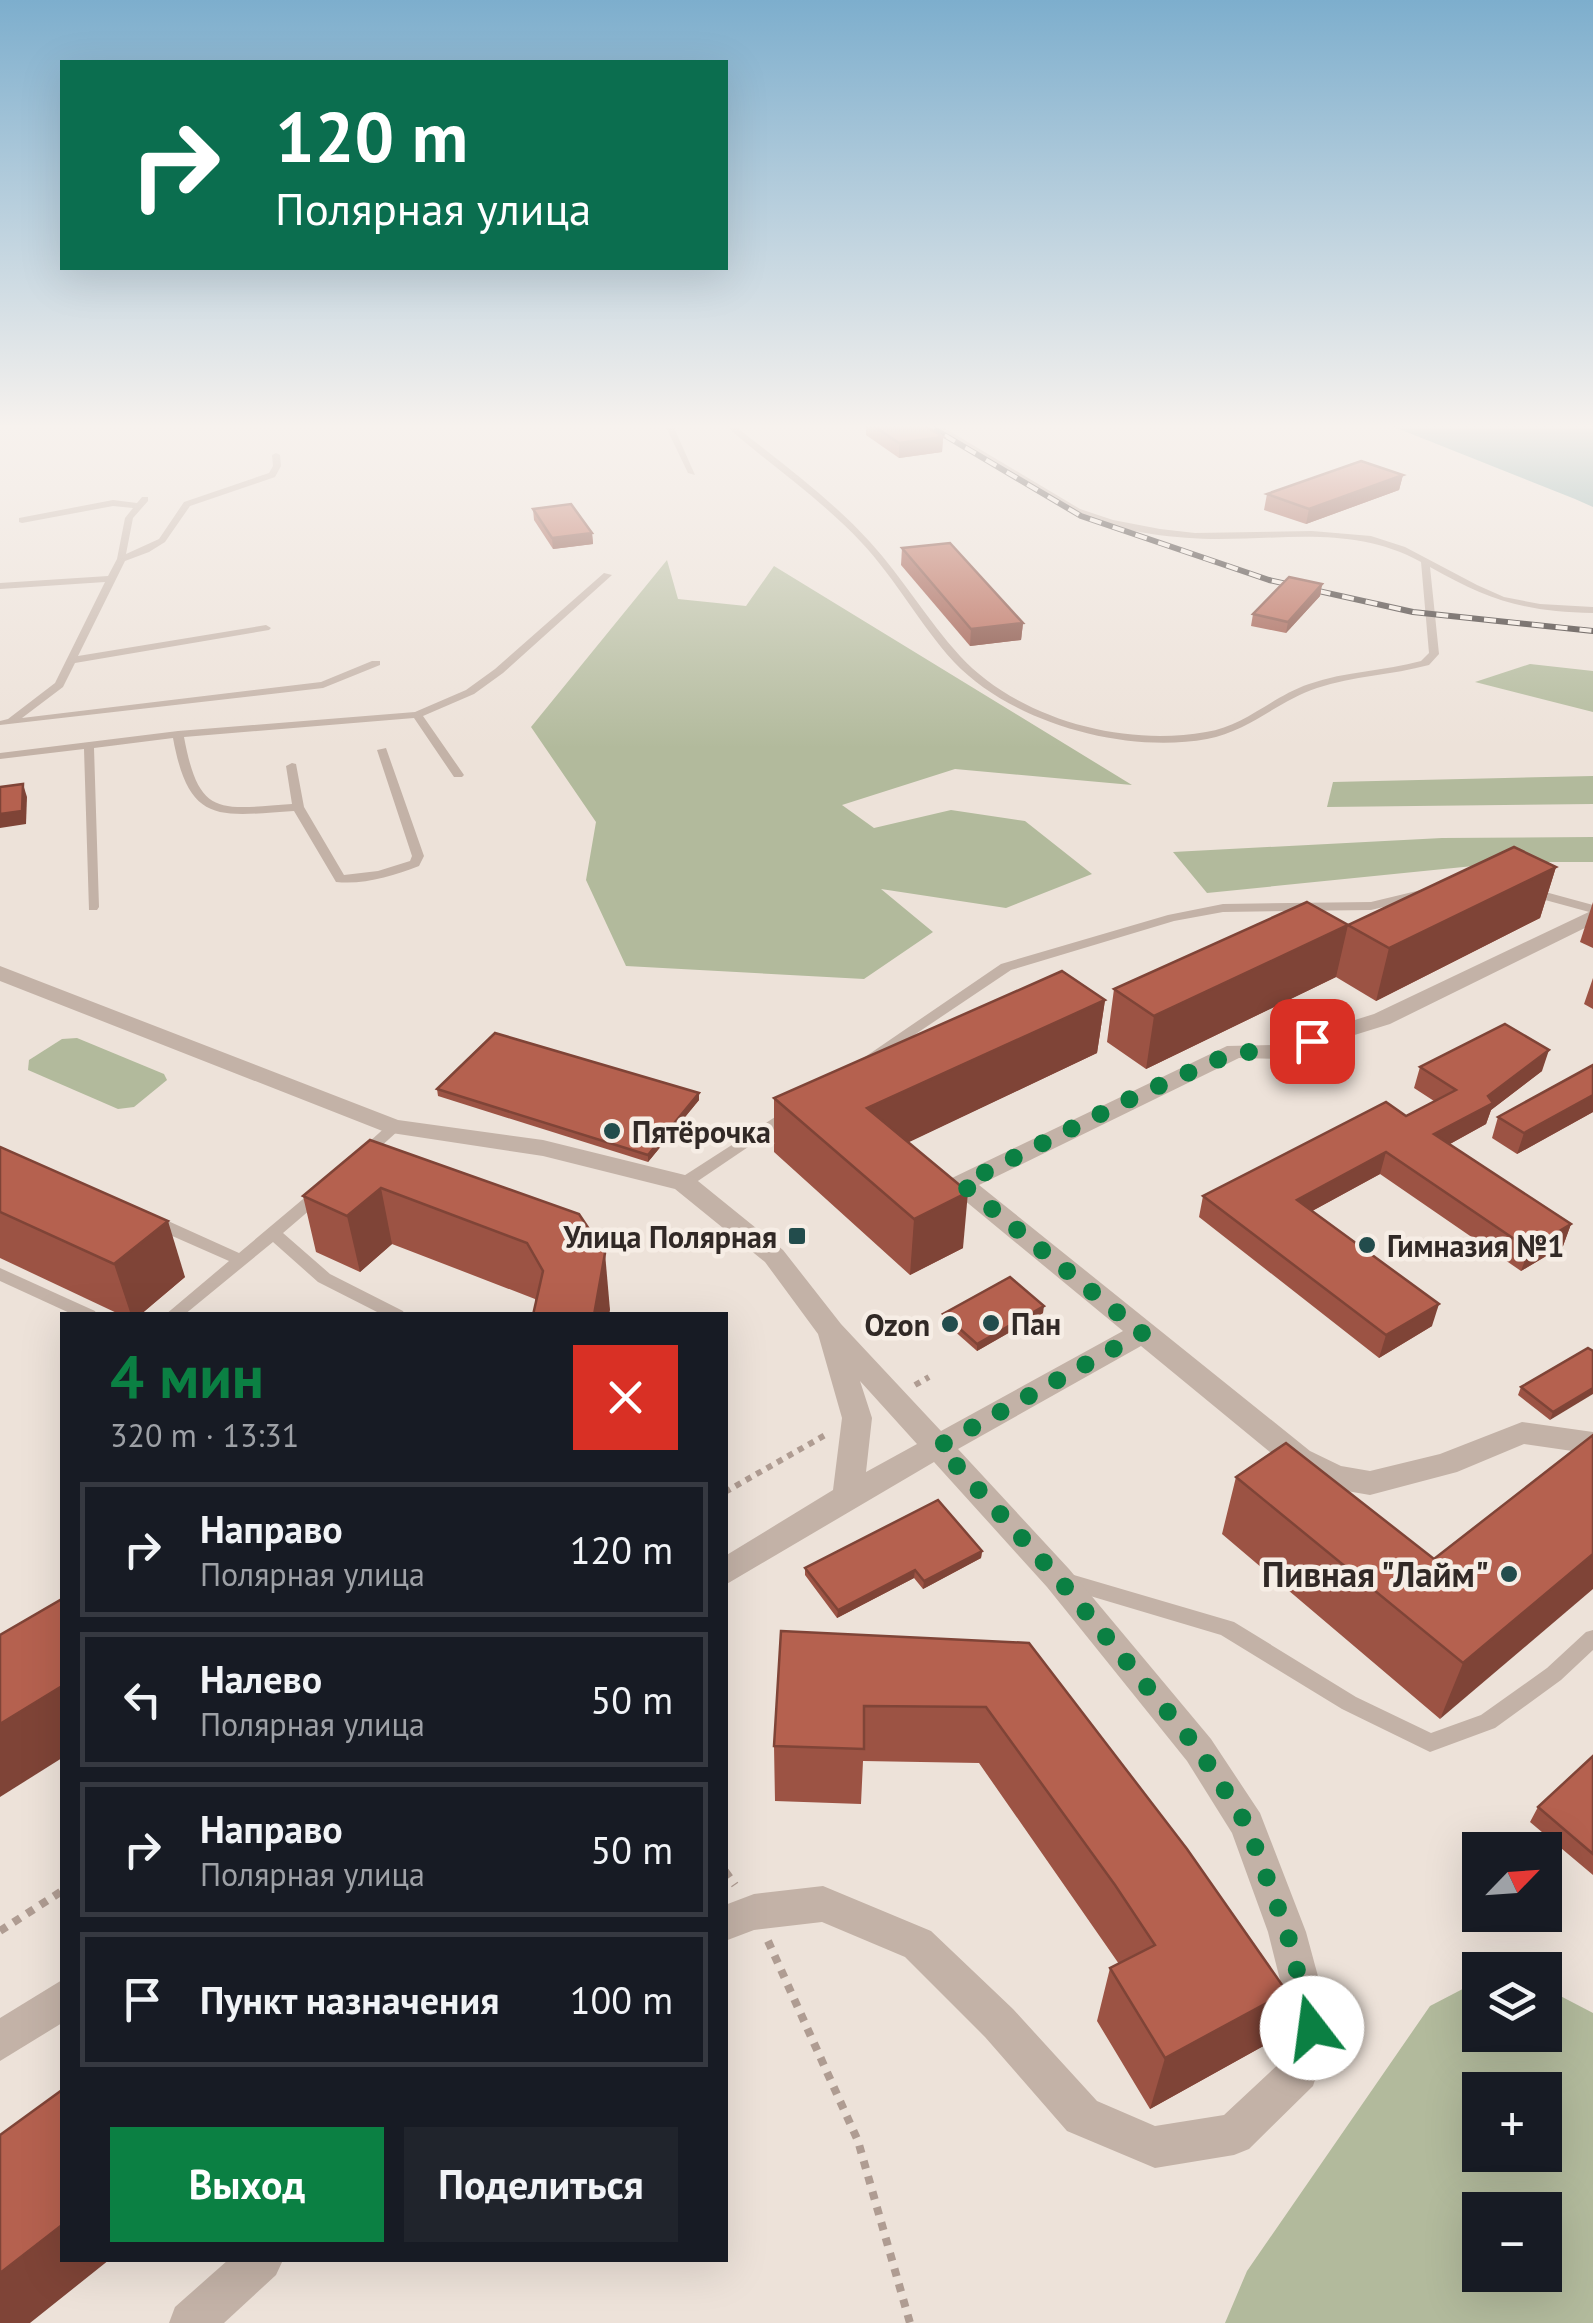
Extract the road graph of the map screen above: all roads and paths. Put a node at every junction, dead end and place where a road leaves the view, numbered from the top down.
1 (126, 531) edge
2 (171, 531) edge
3 (854, 531) edge
4 (1161, 531) edge
5 (121, 559) junction
6 (1425, 561) junction
7 (608, 576) dead end
8 (110, 578) junction
9 (0, 586) edge
10 (1593, 610) edge
11 (266, 628) dead end
12 (73, 660) junction
13 (376, 663) dead end
14 (417, 715) junction
15 (2, 724) edge
16 (178, 734) junction
17 (90, 746) junction
18 (382, 750) dead end
19 (0, 756) edge
20 (292, 766) dead end
21 (458, 774) dead end
22 (298, 807) junction
23 (1507, 888) edge
24 (1435, 890) edge
25 (93, 907) dead end
26 (1593, 912) edge
27 (0, 973) edge
28 (860, 1065) edge
29 (797, 1108) edge
30 (394, 1128) junction
31 (354, 1163) edge
32 (684, 1183) junction
33 (327, 1186) edge
34 (138, 1214) edge
35 (274, 1234) junction
36 (241, 1260) junction
37 (0, 1274) edge
38 (82, 1312) edge
39 (177, 1312) edge
40 (391, 1312) edge
41 (830, 1331) junction
42 (1142, 1333) junction
43 (1593, 1444) edge
44 (939, 1446) junction
45 (848, 1496) junction
46 (728, 1570) edge
47 (1058, 1578) junction
48 (1593, 1638) edge
49 (728, 1880) edge
50 (60, 1892) edge
51 (740, 1917) edge
52 (0, 1932) edge
53 (60, 2001) edge
54 (0, 2041) edge
55 (259, 2262) edge
56 (191, 2323) edge
57 (910, 2323) edge

1 - 5 lane
2 - 5 lane
3 - 6 lane
4 - 6 lane
5 - 8 lane
6 - 10 lane
7 - 14 lane
8 - 9 lane
8 - 12 lane
11 - 12 lane
12 - 15 lane
13 - 15 lane
14 - 16 lane
14 - 21 lane
16 - 17 lane
16 - 22 lane
17 - 19 lane
17 - 25 lane
18 - 22 lane
20 - 22 lane
23 - 26 lane
24 - 28 lane
26 - 42 street
27 - 30 street
29 - 32 lane
30 - 31 lane
30 - 32 street
32 - 41 street
33 - 35 lane
34 - 36 lane
35 - 36 lane
35 - 40 lane
36 - 39 lane
37 - 38 lane
41 - 44 street
41 - 45 street
42 - 43 street
42 - 44 street
44 - 45 street
44 - 47 street
45 - 46 street
47 - 48 lane
47 - 51 street
49 - 51 path
50 - 52 path
51 - 57 path
53 - 54 street
55 - 56 street

